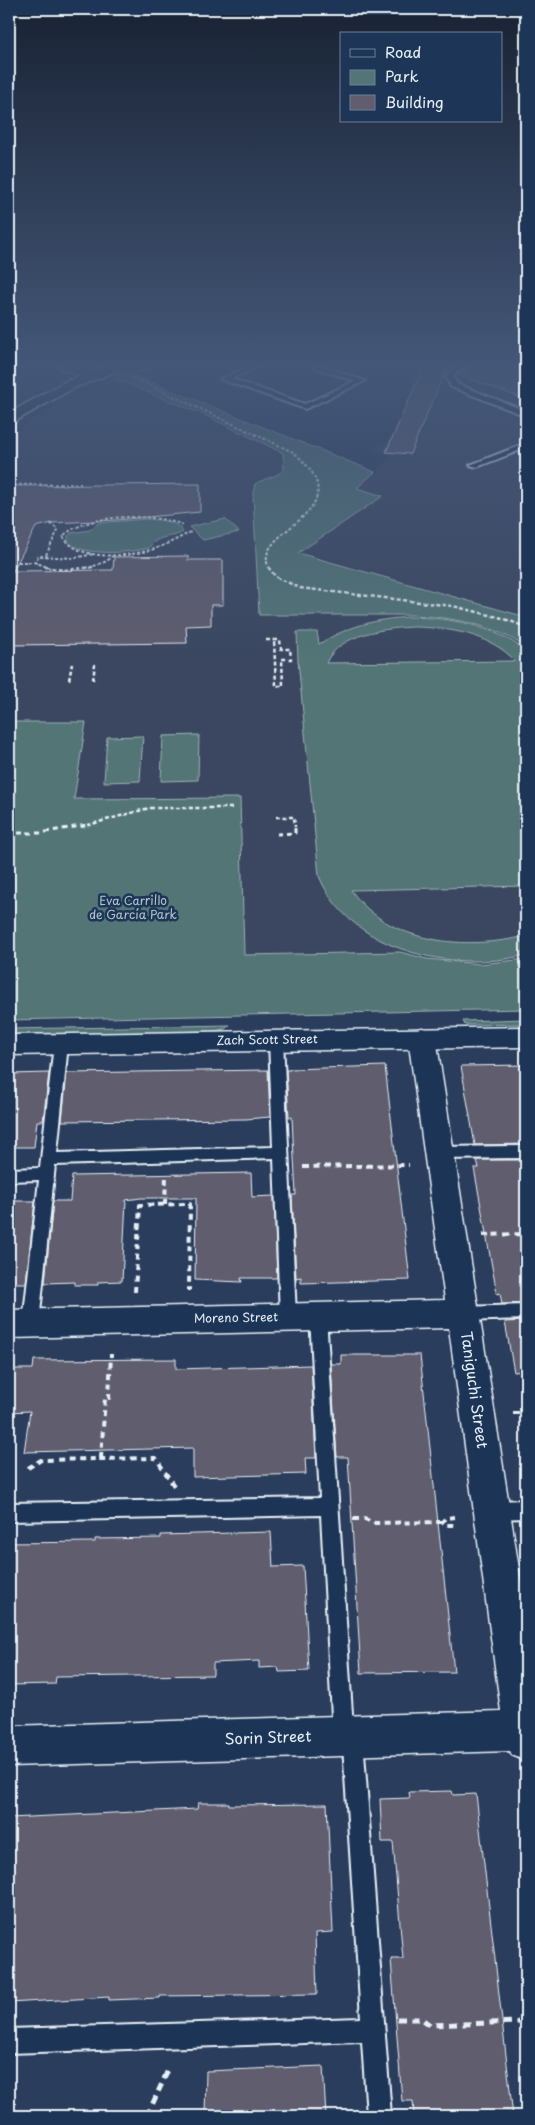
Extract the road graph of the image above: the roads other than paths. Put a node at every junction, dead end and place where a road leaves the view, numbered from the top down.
1 (526, 1037) edge
2 (422, 1038) junction
3 (276, 1040) junction
4 (61, 1044) junction
5 (9, 1045) edge
6 (526, 1152) edge
7 (48, 1159) junction
8 (424, 1159) junction
9 (282, 1160) junction
10 (47, 1174) junction
11 (9, 1175) edge
12 (526, 1312) edge
13 (463, 1314) junction
14 (303, 1316) junction
15 (20, 1323) edge
16 (330, 1506) junction
17 (526, 1509) edge
18 (491, 1510) junction
19 (9, 1512) edge
20 (526, 1733) edge
21 (348, 1736) junction
22 (9, 1746) edge
23 (372, 2024) junction
24 (9, 2041) edge
25 (379, 2116) edge

1 - 2 street, Zach Scott Street
2 - 3 street, Zach Scott Street
2 - 8 street, Taniguchi Street
3 - 4 street, Zach Scott Street
3 - 9 lane
4 - 5 street, Zach Scott Street
4 - 7 lane
6 - 8 lane
7 - 9 lane
7 - 10 lane
8 - 13 street, Taniguchi Street
9 - 14 lane
10 - 11 lane
10 - 15 lane
12 - 13 lane
13 - 14 street, Moreno Street
13 - 18 street, Taniguchi Street
14 - 15 street, Moreno Street
14 - 16 lane
16 - 19 lane
16 - 21 lane
17 - 18 lane
18 - 20 street, Taniguchi Street
20 - 21 street, Sorin Street
21 - 22 street, Sorin Street
21 - 23 lane
23 - 24 lane
23 - 25 lane

